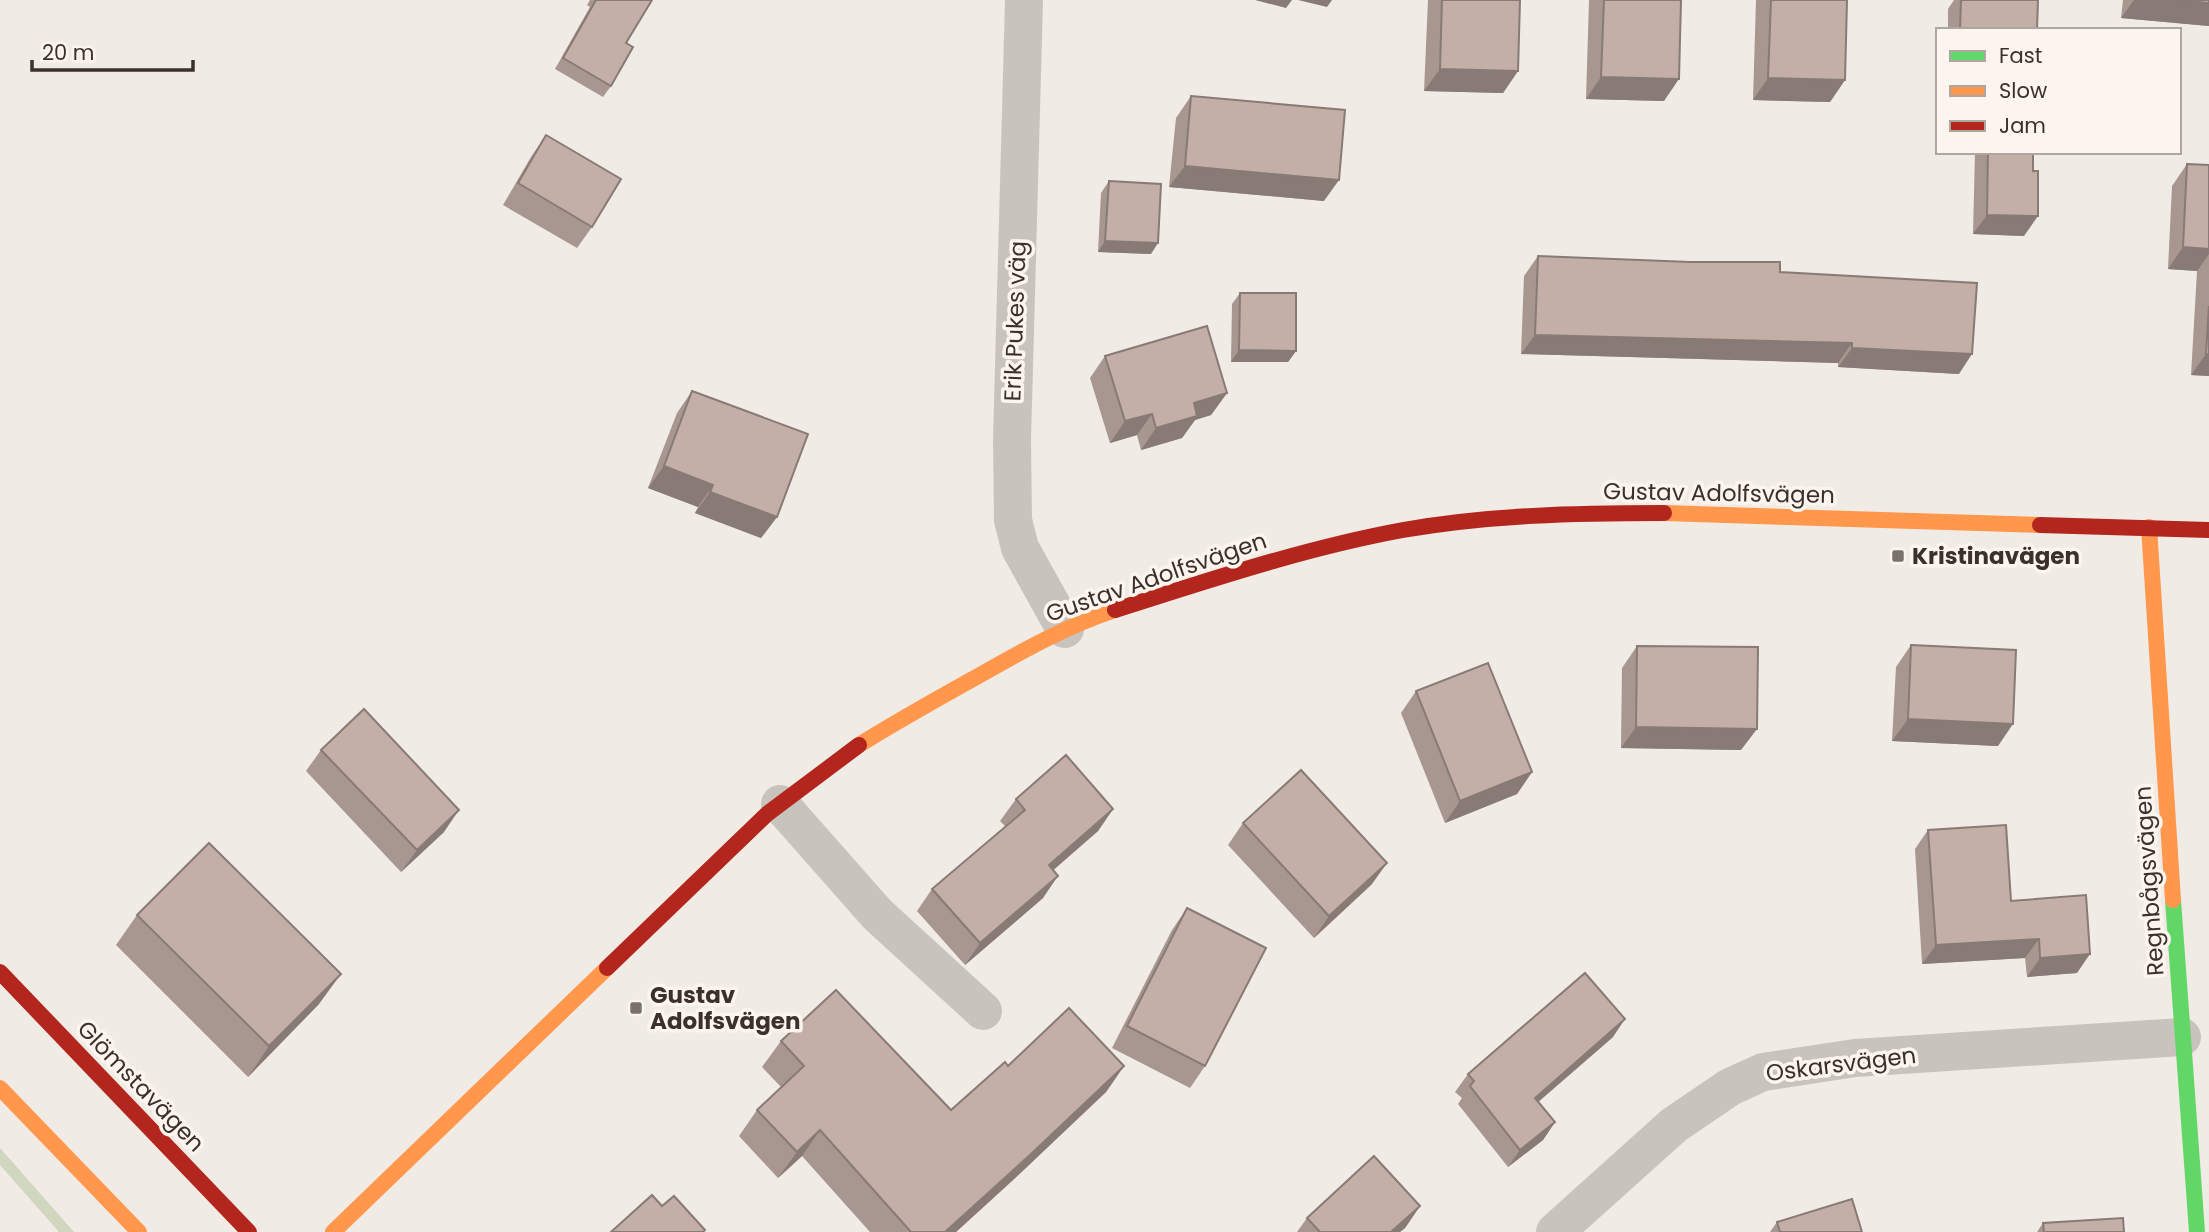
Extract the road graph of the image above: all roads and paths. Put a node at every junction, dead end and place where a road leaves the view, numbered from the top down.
1 (1024, 0) edge
2 (2149, 527) junction
3 (2209, 530) edge
4 (1065, 629) junction
5 (780, 804) junction
6 (0, 972) edge
7 (983, 1011) dead end
8 (2182, 1037) junction
9 (0, 1088) edge
10 (139, 1232) edge
11 (249, 1232) edge
12 (333, 1232) edge
13 (1555, 1232) edge
14 (2197, 1232) edge

1 - 4 street, Erik Pukes väg
2 - 3 street, Gustav Adolfsvägen
2 - 4 street, Gustav Adolfsvägen
2 - 8 street, Regnbågsvägen
4 - 5 street, Gustav Adolfsvägen
5 - 7 street
5 - 12 street, Gustav Adolfsvägen
6 - 11 street, Glömstavägen
8 - 13 street, Oskarsvägen
8 - 14 street, Regnbågsvägen
9 - 10 street

